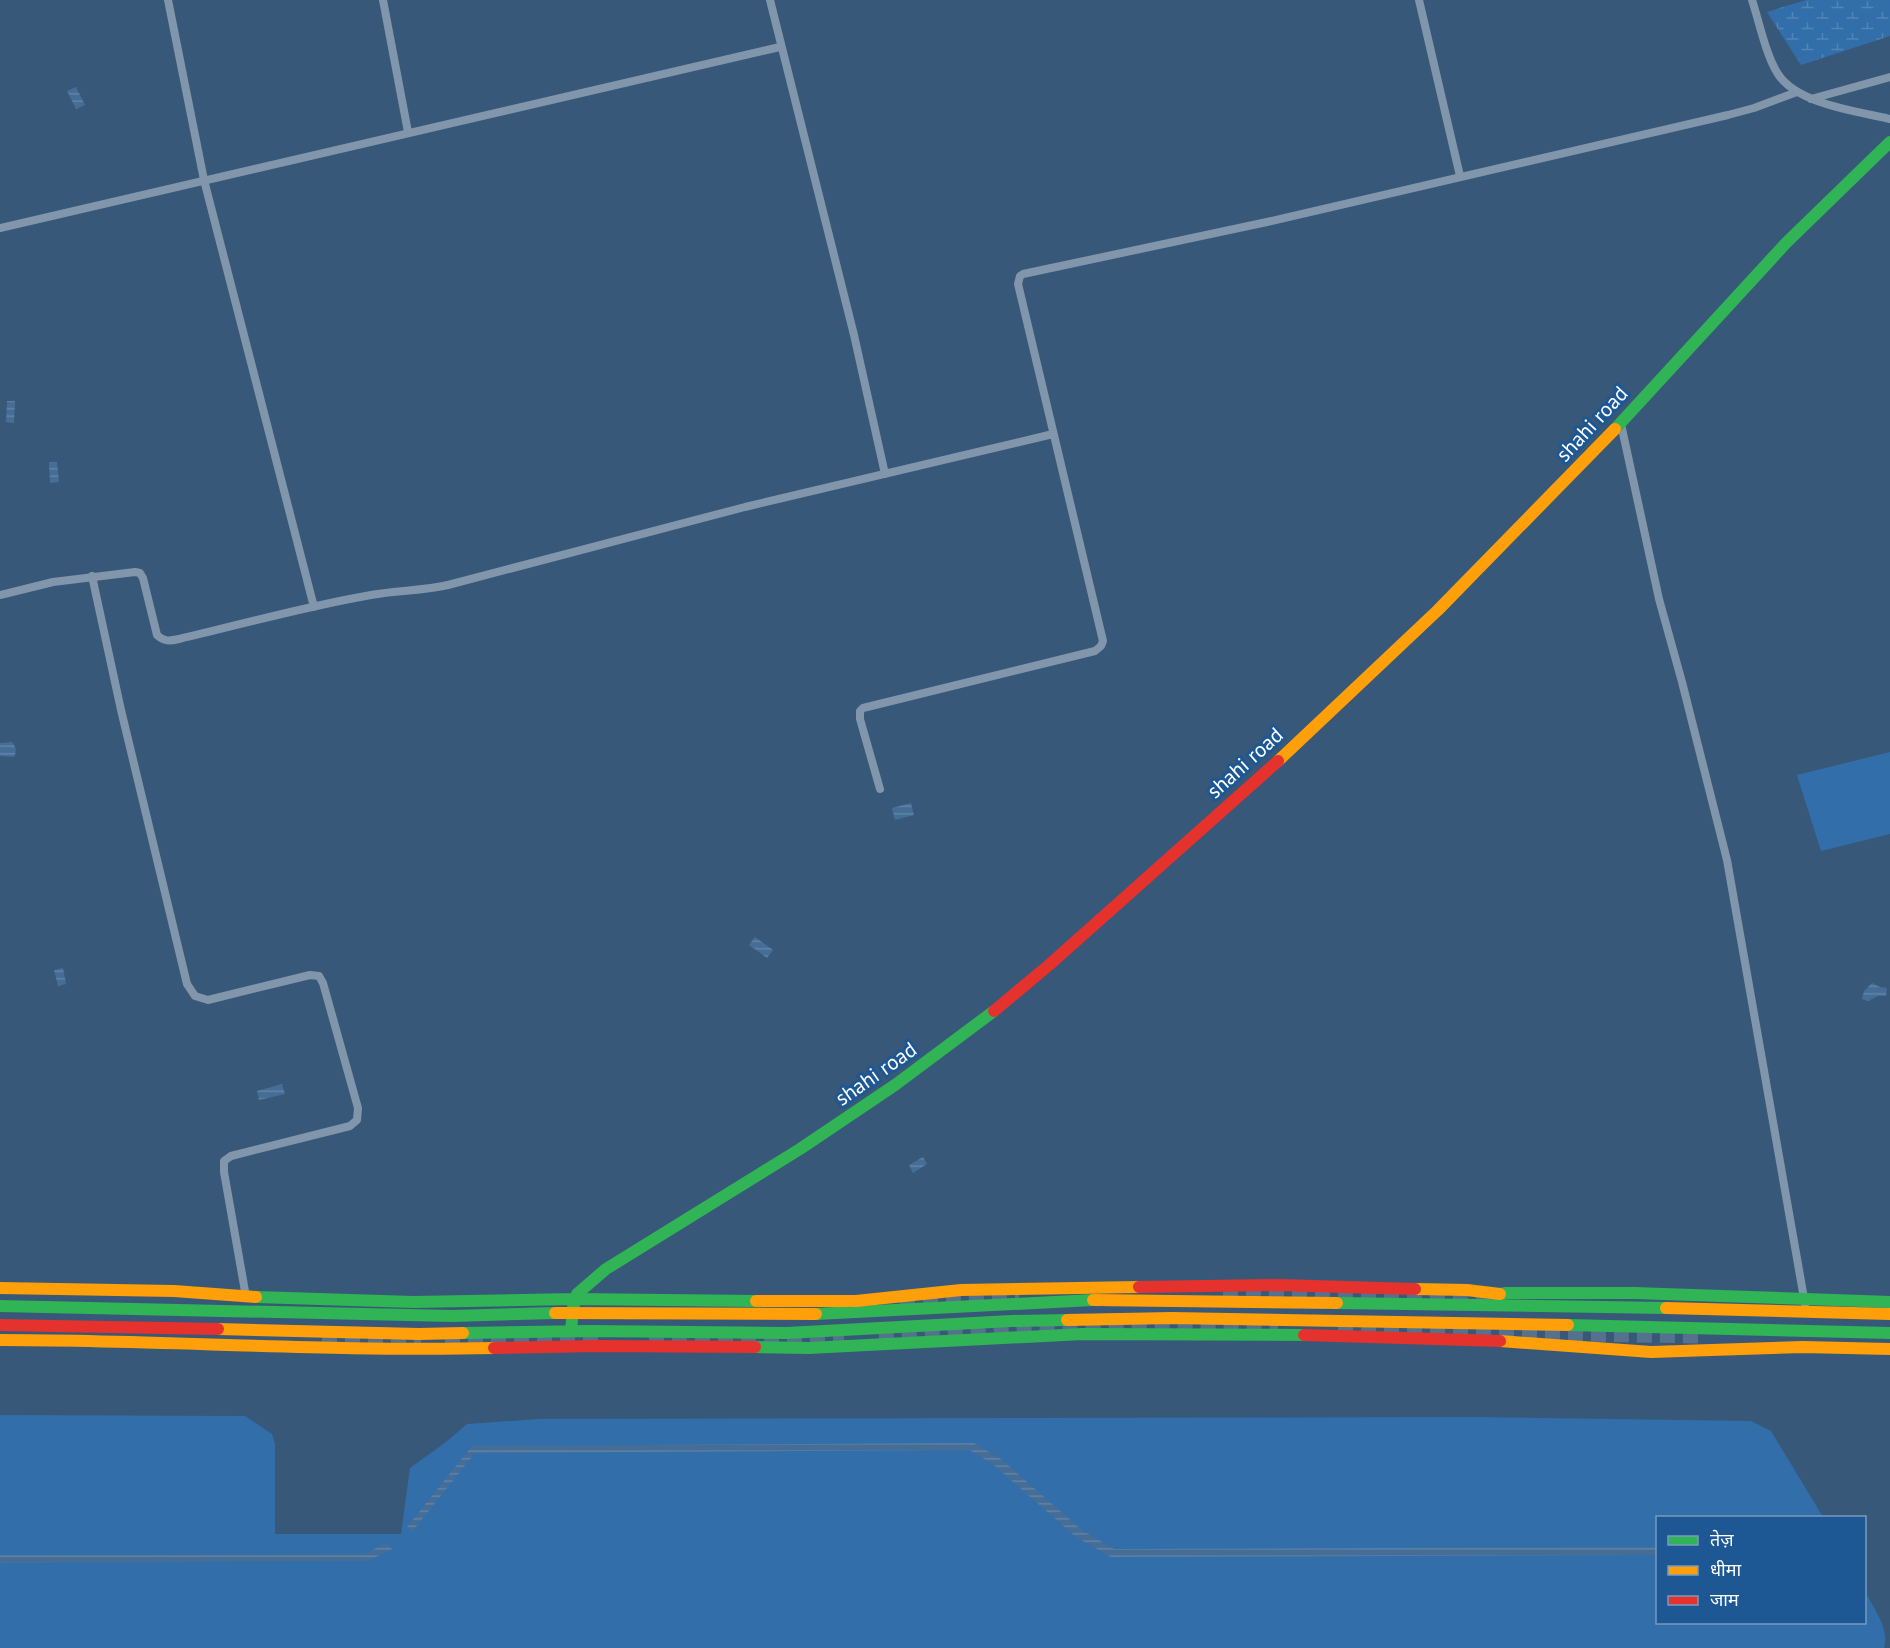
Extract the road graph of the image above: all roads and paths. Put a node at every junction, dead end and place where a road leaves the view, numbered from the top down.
1 (168, 0) edge
2 (383, 0) edge
3 (770, 0) edge
4 (1419, 0) edge
5 (1752, 0) edge
6 (780, 47) junction
7 (1890, 78) edge
8 (1797, 92) junction
9 (1811, 99) junction
10 (1890, 119) edge
11 (408, 132) junction
12 (1890, 142) edge
13 (1460, 176) junction
14 (204, 180) junction
15 (0, 228) edge
16 (1621, 424) junction
17 (1053, 434) junction
18 (885, 474) junction
19 (92, 576) junction
20 (0, 596) edge
21 (314, 606) junction
22 (880, 789) dead end
23 (0, 1288) edge
24 (246, 1297) junction
25 (1890, 1302) edge
26 (0, 1306) edge
27 (573, 1306) junction
28 (1805, 1306) junction
29 (1890, 1314) edge
30 (0, 1325) edge
31 (571, 1331) junction
32 (1890, 1333) edge
33 (0, 1340) edge
34 (1890, 1349) edge

1 - 14 street
2 - 11 street
3 - 6 street
4 - 13 street
5 - 8 street
6 - 11 street
6 - 18 street
7 - 9 street
8 - 9 street
8 - 13 street
9 - 10 street
11 - 14 street
12 - 16 main road, shahi road
13 - 17 street
14 - 15 street
14 - 21 street
16 - 27 main road, shahi road
16 - 28 street
17 - 18 street
17 - 22 street
18 - 21 street
19 - 20 street
19 - 21 street
19 - 24 street
23 - 24 main road
24 - 27 main road
25 - 28 main road
26 - 27 main road
27 - 28 main road
27 - 31 main road
28 - 29 main road
30 - 31 main road
31 - 32 main road
33 - 34 main road

